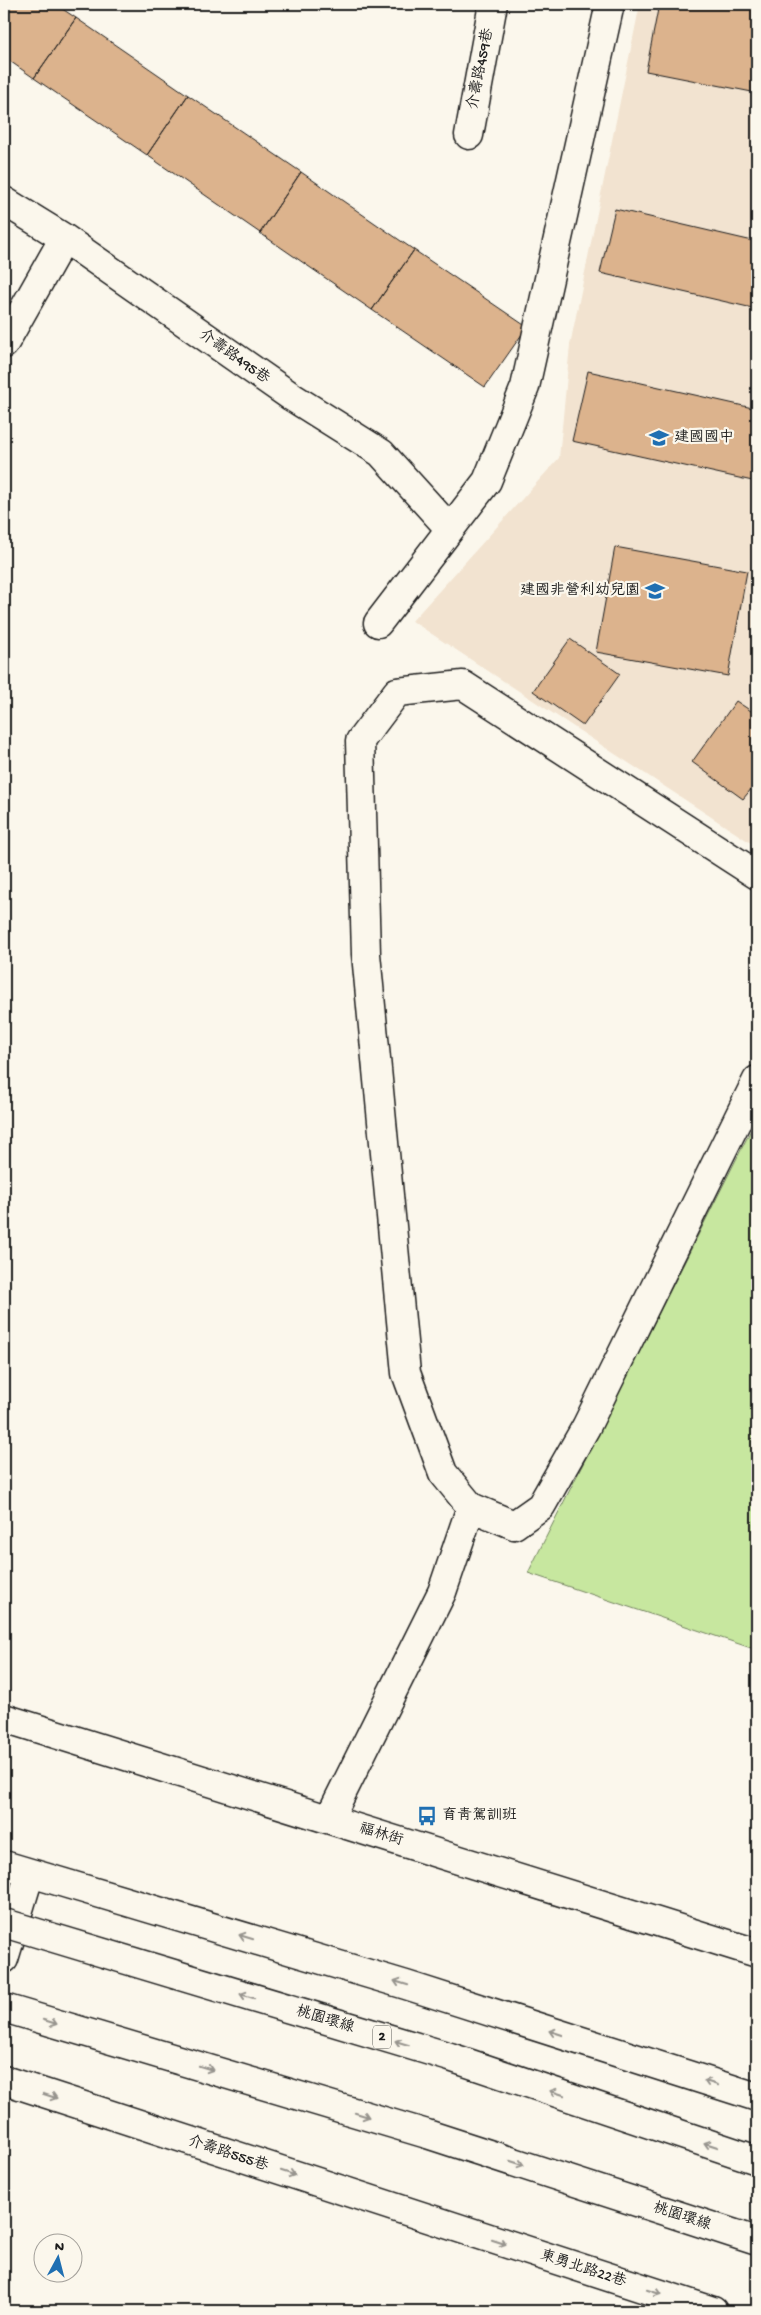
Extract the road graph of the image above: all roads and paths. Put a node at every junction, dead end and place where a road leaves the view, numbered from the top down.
1 (494, 4) edge
2 (610, 4) edge
3 (468, 135) dead end
4 (4, 202) edge
5 (64, 238) junction
6 (4, 344) edge
7 (450, 529) junction
8 (378, 623) dead end
9 (757, 875) edge
10 (757, 1080) edge
11 (471, 1508) junction
12 (4, 1718) edge
13 (329, 1819) junction
14 (4, 1865) edge
15 (30, 1873) junction
16 (4, 1924) edge
17 (757, 1953) edge
18 (4, 1958) edge
19 (4, 2008) edge
20 (4, 2080) edge
21 (757, 2098) edge
22 (757, 2160) edge
23 (453, 2227) joint
24 (757, 2241) edge
25 (713, 2311) edge

1 - 3 main road, 介壽路459巷
2 - 7 main road
4 - 5 main road, 介壽路495巷
5 - 6 main road
5 - 7 main road, 介壽路495巷
7 - 8 main road
9 - 11 main road
10 - 11 main road
11 - 13 main road
12 - 13 main road, 福林街
13 - 17 main road, 福林街
14 - 15 main road
15 - 18 main road
21 -> 15 main road
22 -> 16 main road, 桃園環線 / 2, bridge
19 -> 24 main road, 桃園環線
20 -> 23 main road, 介壽路555巷
23 -> 25 main road, 東勇北路22巷

